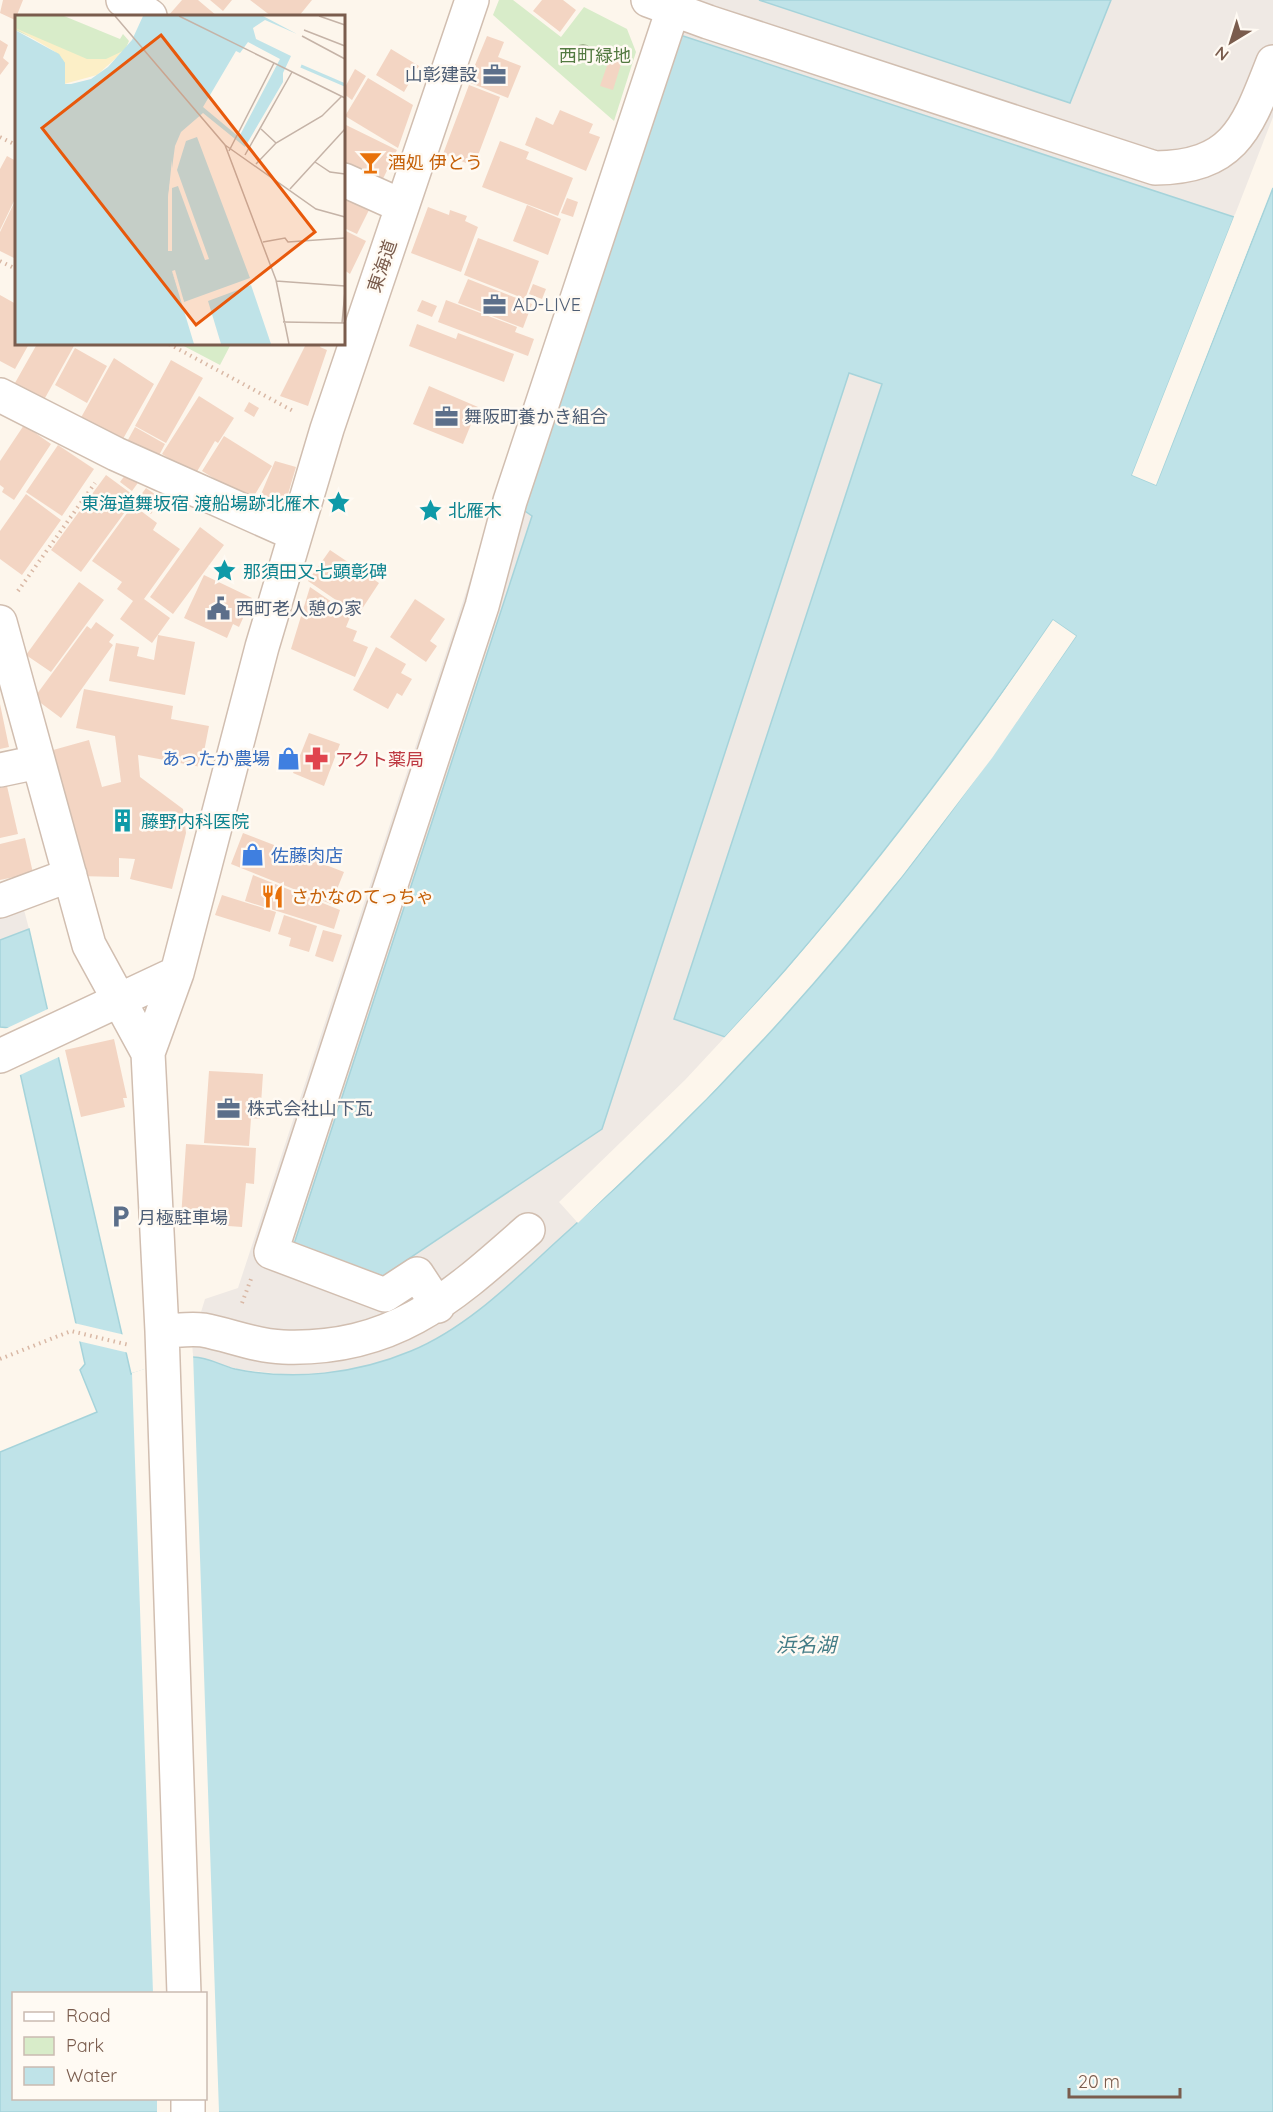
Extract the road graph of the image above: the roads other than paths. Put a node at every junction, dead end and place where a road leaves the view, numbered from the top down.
1 (123, 0) edge
2 (472, 0) edge
3 (666, 3) edge
4 (149, 15) edge
5 (1273, 62) edge
6 (345, 180) edge
7 (402, 206) junction
8 (0, 394) edge
9 (295, 534) junction
10 (8, 608) edge
11 (38, 762) junction
12 (0, 770) edge
13 (70, 875) junction
14 (0, 901) edge
15 (177, 974) junction
16 (120, 1001) junction
17 (148, 1053) junction
18 (5, 1054) edge
19 (528, 1230) dead end
20 (438, 1306) junction
21 (162, 1344) junction
22 (184, 1992) edge

1 - 4 street
2 - 7 street, 東海道
3 - 5 street
3 - 20 street
6 - 7 street
7 - 9 street, 東海道
8 - 9 street
9 - 15 street, 東海道
10 - 11 street
11 - 12 street
11 - 13 street
13 - 14 street
13 - 16 street
15 - 16 street
15 - 17 street, 東海道
16 - 17 street
16 - 18 street
17 - 21 street
19 - 20 street
20 - 21 street
21 - 22 street

